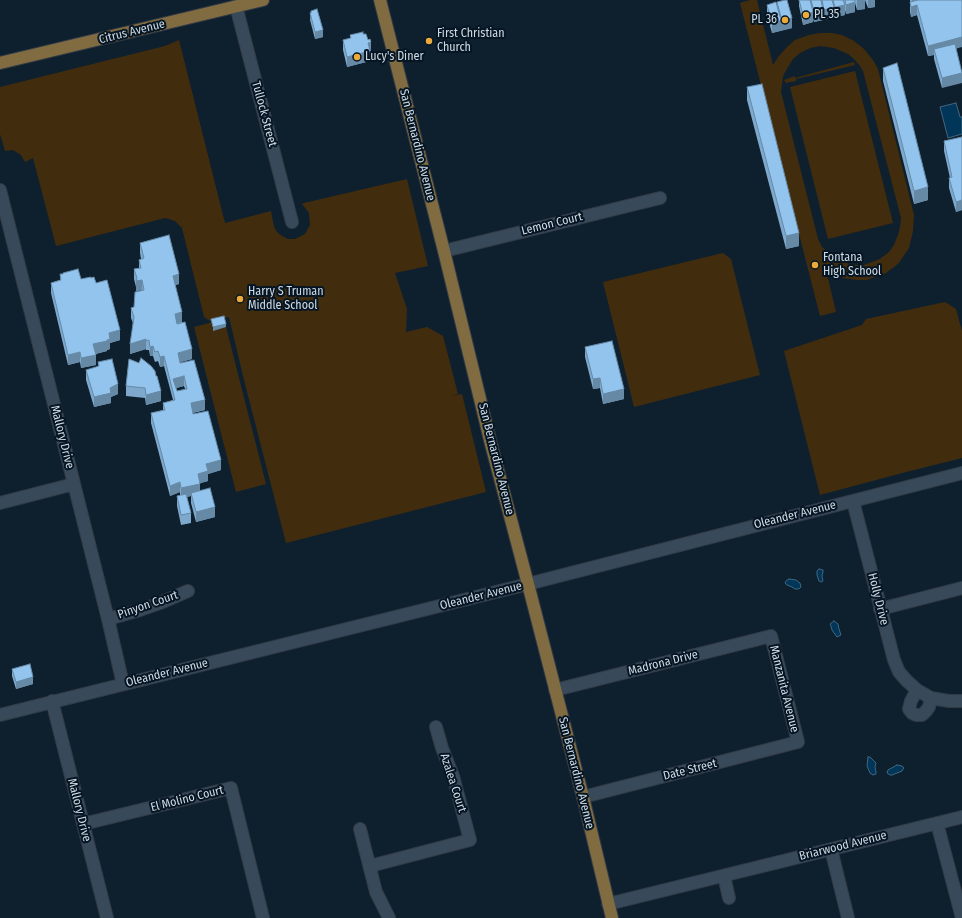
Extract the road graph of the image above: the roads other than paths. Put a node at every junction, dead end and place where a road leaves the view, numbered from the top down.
1 (263, 0) edge
2 (380, 0) edge
3 (236, 6) junction
4 (0, 63) edge
5 (0, 190) edge
6 (660, 198) dead end
7 (292, 222) dead end
8 (444, 251) junction
9 (962, 473) edge
10 (74, 484) junction
11 (853, 500) junction
12 (0, 503) edge
13 (528, 584) junction
14 (962, 588) edge
15 (188, 591) dead end
16 (880, 609) junction
17 (108, 619) junction
18 (771, 636) joint
19 (123, 684) junction
20 (555, 690) junction
21 (917, 690) junction
22 (931, 698) junction
23 (52, 701) junction
24 (962, 701) edge
25 (0, 715) edge
26 (436, 727) dead end
27 (798, 742) joint
28 (583, 797) junction
29 (962, 817) edge
30 (937, 823) junction
31 (83, 824) junction
32 (360, 829) dead end
33 (831, 849) junction
34 (370, 866) junction
35 (724, 876) junction
36 (729, 898) dead end
37 (608, 904) junction
38 (107, 918) edge
39 (263, 918) edge
40 (389, 918) edge
41 (612, 918) edge
42 (848, 918) edge
43 (962, 918) edge

1 - 3 main road, Citrus Avenue
2 - 8 main road, San Bernardino Avenue
3 - 4 main road, Citrus Avenue
3 - 7 street, Tullock Street
5 - 10 street, Mallory Drive
6 - 8 street, Lemon Court
8 - 13 main road, San Bernardino Avenue
9 - 11 street, Oleander Avenue
10 - 12 street
10 - 17 street, Mallory Drive
11 - 13 street, Oleander Avenue
11 - 16 street, Holly Drive
13 - 19 street, Oleander Avenue
13 - 20 main road, San Bernardino Avenue
14 - 16 street
15 - 17 street, Pinyon Court
16 - 21 street, Holly Drive
17 - 19 street, Mallory Drive
18 - 20 street, Madrona Drive
18 - 27 street, Manzanita Avenue
19 - 23 street, Oleander Avenue
20 - 28 main road, San Bernardino Avenue
21 - 22 street, Holly Drive
21 - 22 street
22 - 24 street, Holly Drive
23 - 25 street, Oleander Avenue
23 - 31 street, Mallory Drive
26 - 34 street, Azalea Court
27 - 28 street, Date Street
28 - 37 main road, San Bernardino Avenue
29 - 30 street, Briarwood Avenue
30 - 33 street, Briarwood Avenue
30 - 43 street
31 - 38 street, Mallory Drive
31 - 39 street, El Molino Court
32 - 34 street
33 - 35 street, Briarwood Avenue
33 - 42 street
34 - 40 street
35 - 36 street
35 - 37 street, Briarwood Avenue
37 - 41 main road, San Bernardino Avenue

